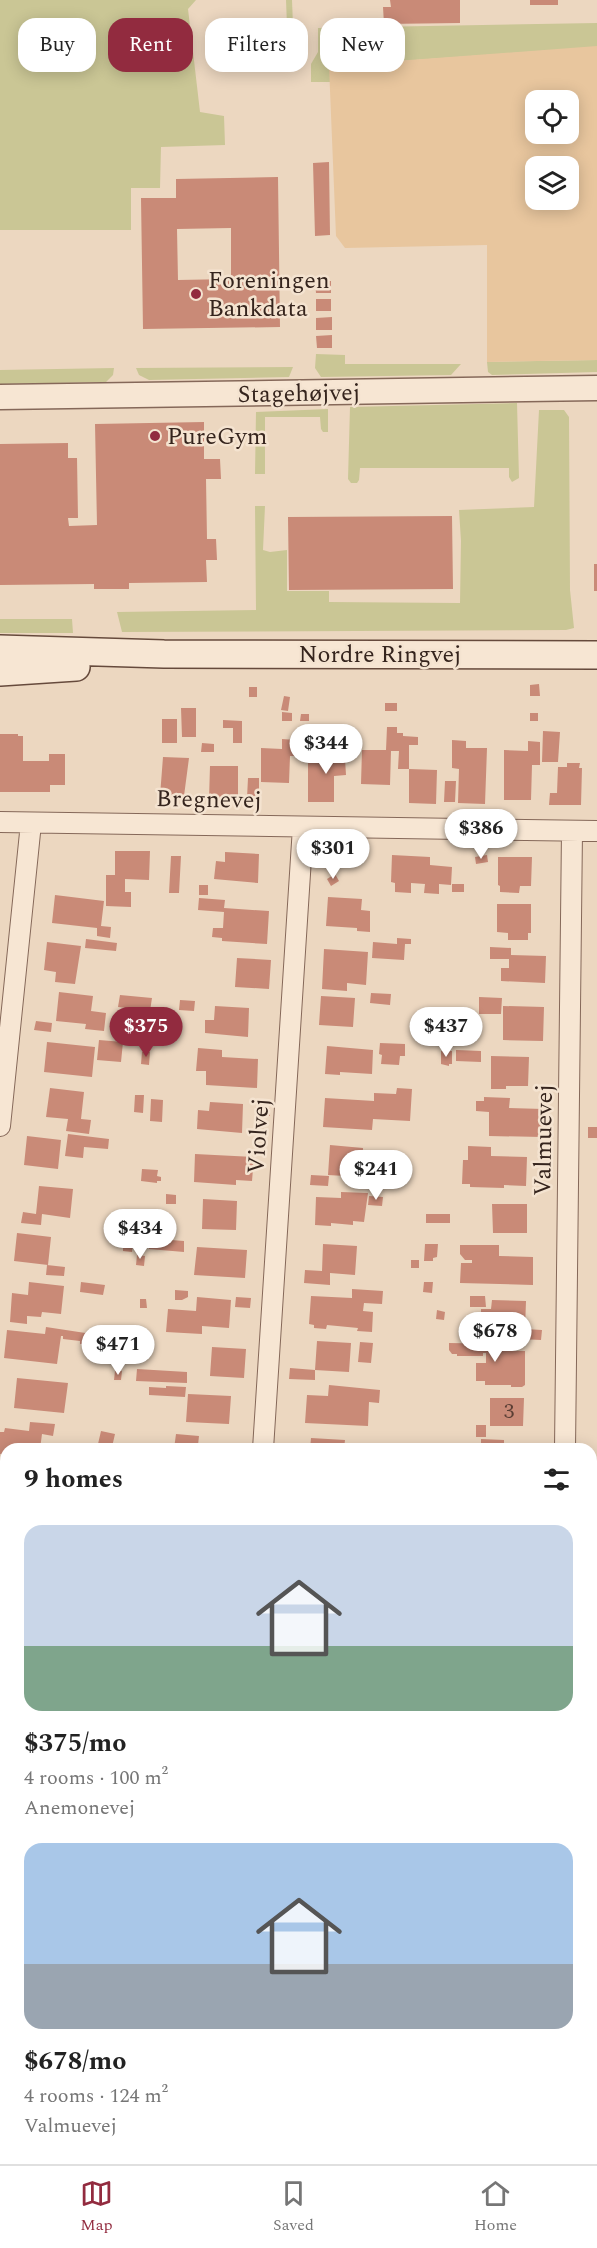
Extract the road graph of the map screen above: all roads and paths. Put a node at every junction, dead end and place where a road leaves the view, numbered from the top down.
1 (597, 388) edge
2 (0, 397) edge
3 (0, 649) edge
4 (164, 654) junction
5 (597, 655) edge
6 (0, 672) edge
7 (0, 822) edge
8 (31, 823) junction
9 (303, 827) junction
10 (572, 831) junction
11 (597, 831) edge
12 (0, 1126) edge
13 (264, 1443) edge
14 (565, 1443) edge

1 - 2 street, Stagehøjvej
3 - 4 main road, Nordre Ringvej
4 - 5 main road, Nordre Ringvej
4 - 6 main road, Nordre Ringvej
7 - 8 street, Bregnevej
8 - 9 street, Bregnevej
8 - 12 street
9 - 10 street, Bregnevej
9 - 13 street, Violvej
10 - 11 street, Bregnevej
10 - 14 street, Valmuevej

